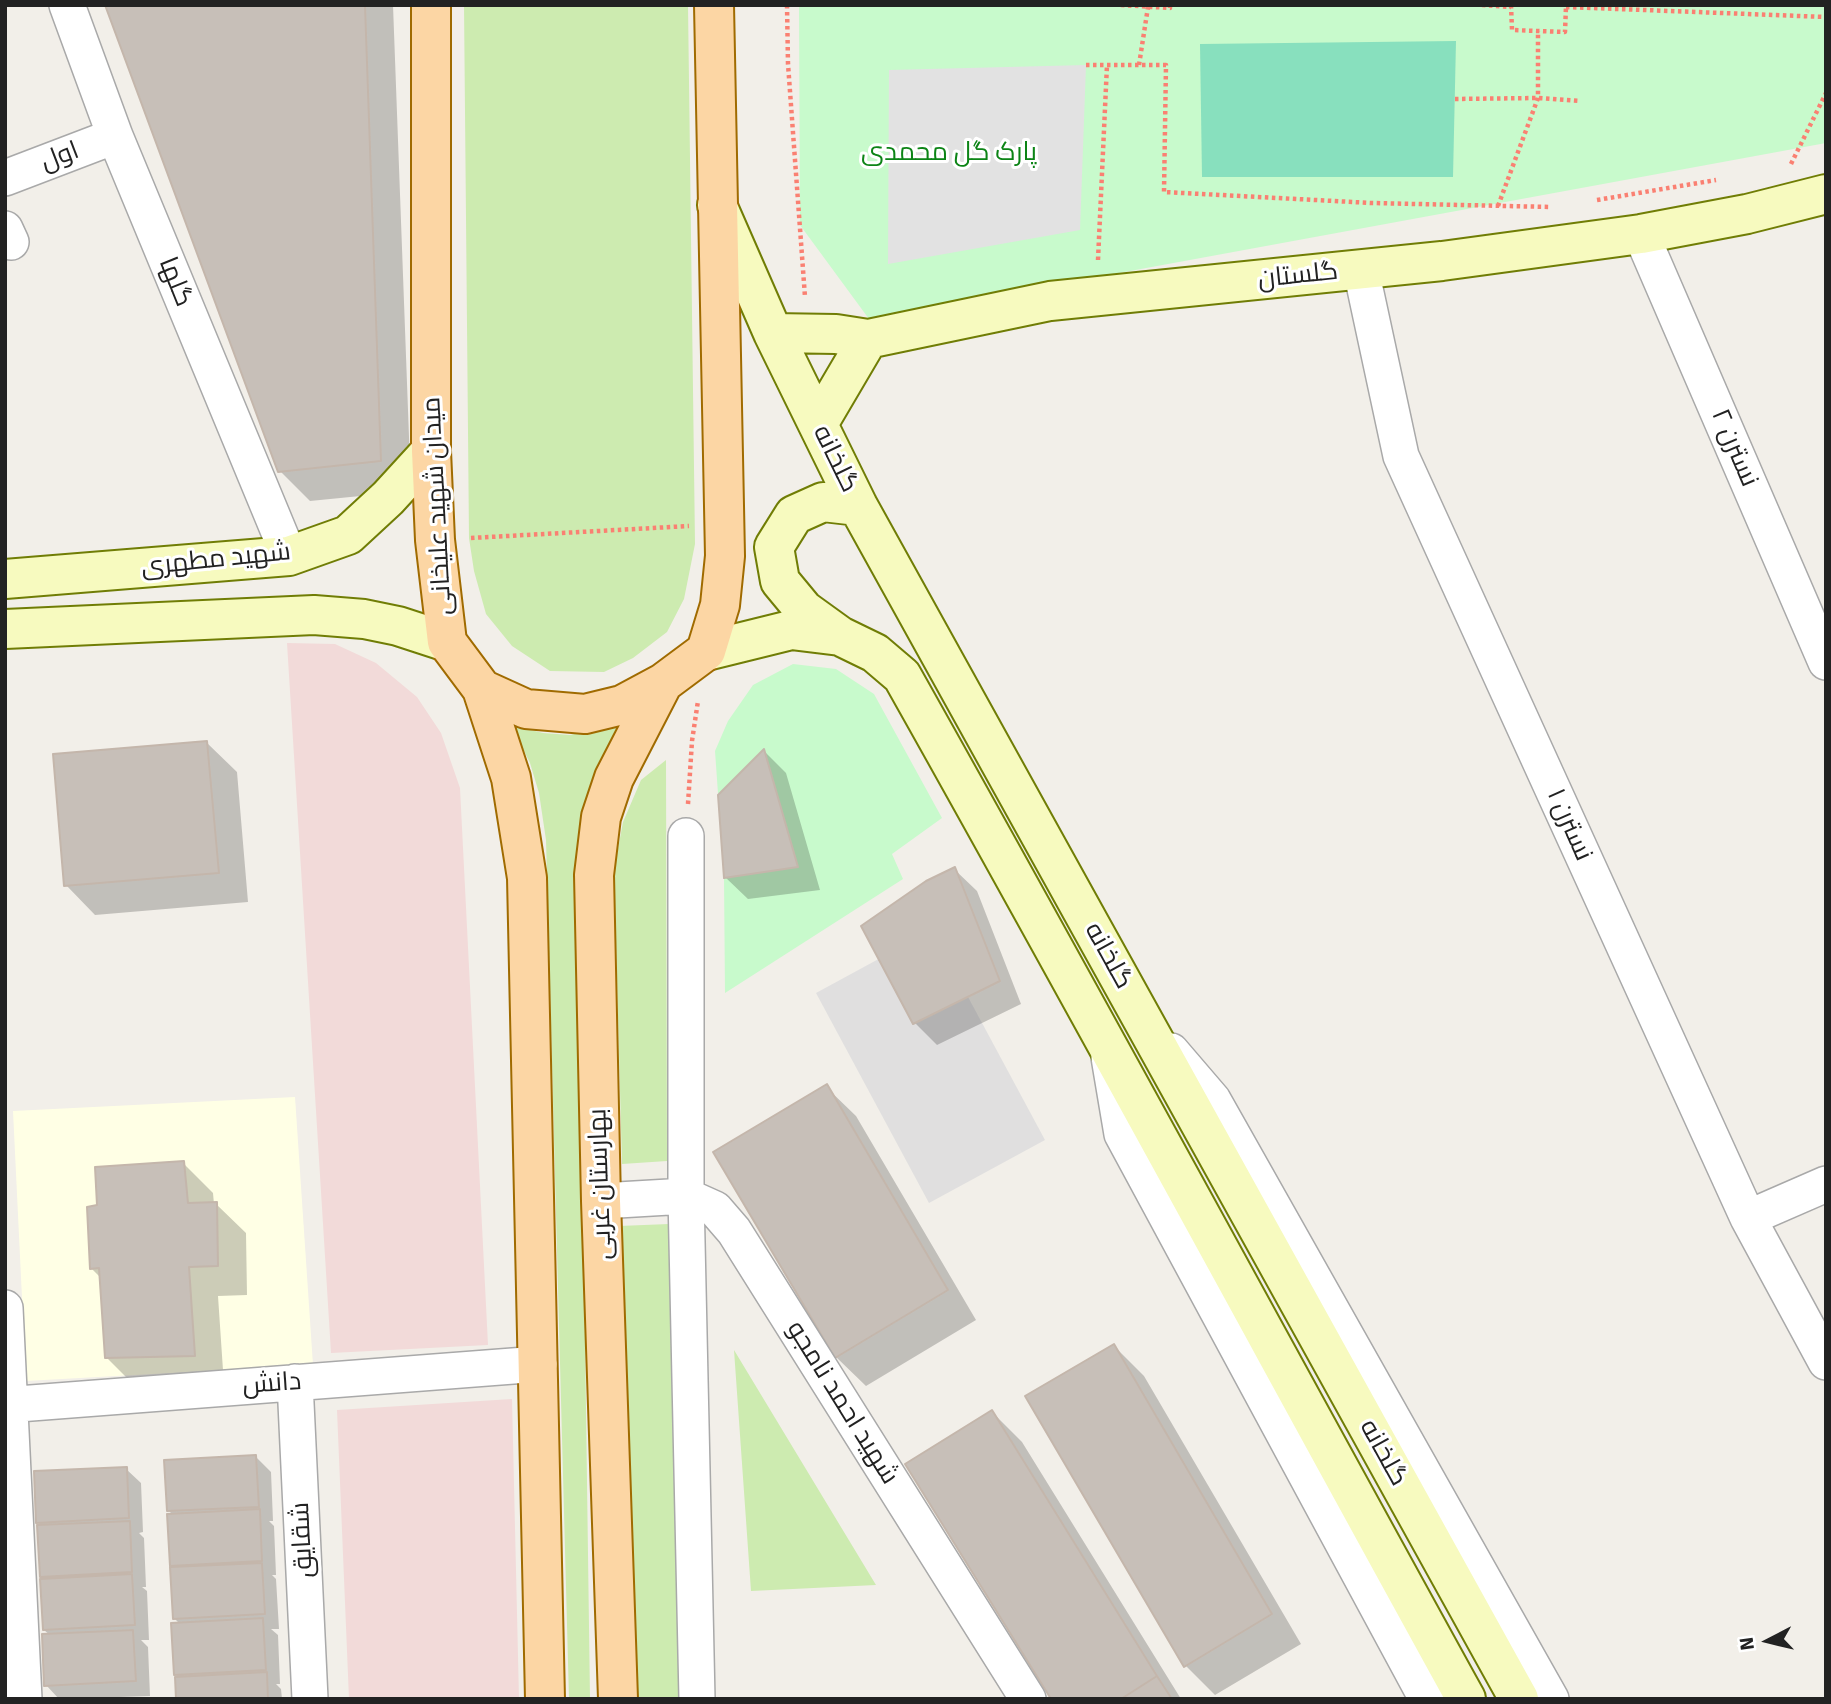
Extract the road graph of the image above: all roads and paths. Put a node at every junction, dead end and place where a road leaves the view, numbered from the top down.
1 (67, 5) edge
2 (431, 5) edge
3 (715, 5) edge
4 (787, 5) edge
5 (1121, 5) edge
6 (1170, 5) edge
7 (1482, 5) edge
8 (1511, 6) edge
9 (1566, 6) edge
10 (1148, 7) edge
11 (1826, 17) edge
12 (1538, 31) junction
13 (1086, 65) dead end
14 (1107, 65) junction
15 (1139, 65) junction
16 (1826, 93) edge
17 (1538, 98) junction
18 (1455, 99) dead end
19 (1580, 101) dead end
20 (115, 136) junction
21 (1789, 169) dead end
22 (5, 178) edge
23 (1722, 179) dead end
24 (1826, 194) edge
25 (1586, 202) dead end
26 (717, 204) junction
27 (1498, 206) junction
28 (1559, 207) dead end
29 (1641, 234) junction
30 (1361, 270) junction
31 (1096, 297) junction
32 (790, 332) junction
33 (868, 339) junction
34 (818, 425) junction
35 (431, 451) junction
36 (858, 506) junction
37 (724, 524) junction
38 (435, 540) junction
39 (289, 556) junction
40 (7, 575) edge
41 (5, 629) edge
42 (839, 636) junction
43 (447, 642) junction
44 (706, 651) junction
45 (1826, 662) edge
46 (663, 683) junction
47 (482, 689) junction
48 (686, 836) joint
49 (1144, 1022) junction
50 (1107, 1046) junction
51 (1826, 1184) edge
52 (686, 1196) junction
53 (601, 1202) junction
54 (1748, 1218) junction
55 (5, 1308) edge
56 (1826, 1362) edge
57 (538, 1364) junction
58 (295, 1382) junction
59 (7, 1405) edge
60 (24, 1699) edge
61 (310, 1699) edge
62 (545, 1699) edge
63 (618, 1699) edge
64 (697, 1699) edge
65 (1028, 1699) edge
66 (1427, 1699) edge
67 (1466, 1699) edge
68 (1519, 1699) edge
69 (1551, 1699) edge

1 - 20 street, گلها
2 - 35 main road, میدان شهید علیخانی
3 - 26 main road
4 - 32 path
5 - 10 path
6 - 10 path
7 - 8 path
8 - 12 path
9 - 11 path
9 - 12 path
10 - 15 path
12 - 17 path
13 - 14 path
14 - 15 path
14 - 31 path
15 - 27 path
16 - 21 path
17 - 18 path
17 - 19 path
17 - 27 path
20 - 22 street, اول
20 - 39 street, گلها
23 - 25 path
24 - 29 main road, گلستان
26 - 32 main road, گلخانه
26 - 37 main road
27 - 28 path
29 - 30 main road, گلستان
29 - 45 street, نسترن ۲
30 - 31 main road, گلستان
30 - 54 street, نسترن ۱
31 - 33 main road, گلستان
32 - 33 main road
32 - 34 main road, گلخانه
33 - 34 main road
34 - 36 main road, گلخانه
35 - 38 main road, میدان شهید علیخانی
35 - 39 main road, شهید مطهری
36 - 42 main road
36 - 49 main road, گلخانه
37 - 38 path
37 - 44 main road
38 - 43 main road, میدان شهید علیخانی
39 - 40 main road, شهید مطهری
41 - 43 main road, شهید مطهری
42 - 44 main road, گلخانه
42 - 50 main road, گلخانه
43 - 47 main road, میدان شهید علیخانی
44 - 46 main road, میدان شهید علیخانی
44 - 48 path
46 - 47 main road, میدان شهید علیخانی
46 - 53 main road, بهارستان غربی
47 - 57 main road
48 - 52 street
49 - 68 main road, گلخانه
49 - 69 street
50 - 66 street
50 - 67 main road, گلخانه
51 - 54 street
52 - 53 street
52 - 64 street
52 - 65 street, شهید احمد نامجو
53 - 63 main road, بهارستان غربی
54 - 56 street, نسترن ۱
55 - 59 street
57 - 58 street, دانش
57 - 62 main road
58 - 59 street, دانش
58 - 61 street, شقایق
59 - 60 street

